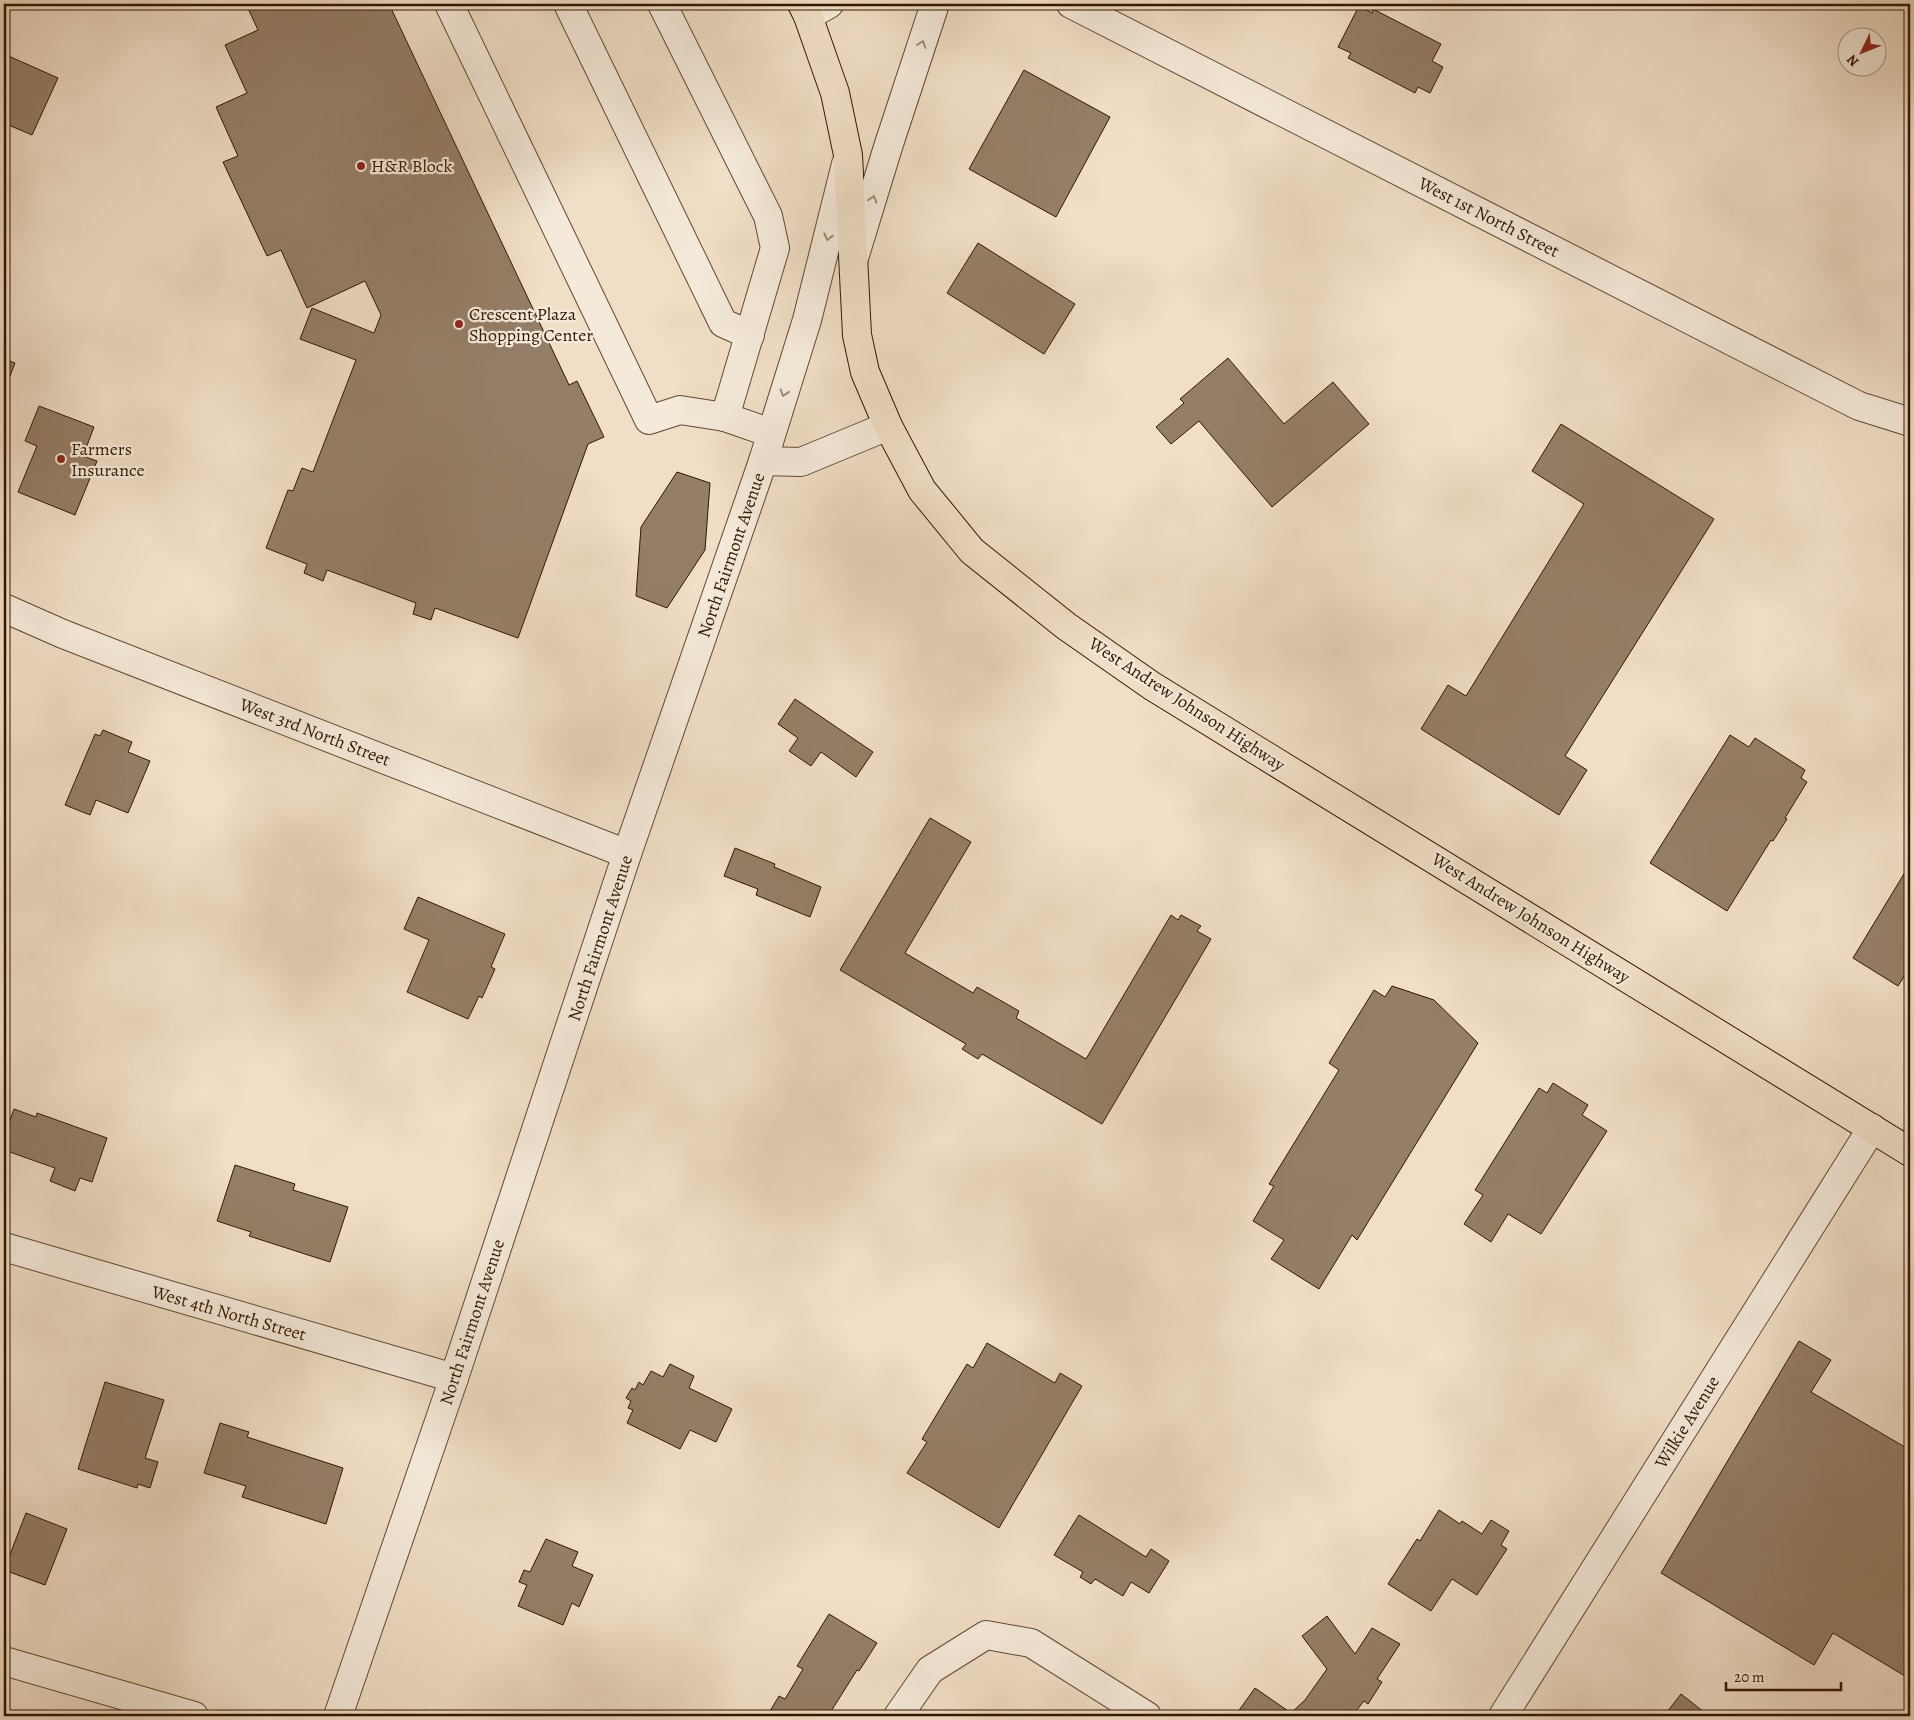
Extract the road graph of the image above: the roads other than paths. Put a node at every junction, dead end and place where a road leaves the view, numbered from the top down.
1 (449, 4) edge
2 (568, 4) edge
3 (662, 4) edge
4 (935, 4) edge
5 (1071, 4) edge
6 (813, 8) edge
7 (848, 155) junction
8 (853, 262) junction
9 (750, 335) junction
10 (725, 417) junction
11 (1910, 422) edge
12 (888, 426) junction
13 (772, 433) junction
14 (764, 461) junction
15 (4, 608) edge
16 (627, 854) junction
17 (1872, 1128) junction
18 (1910, 1152) edge
19 (4, 1247) edge
20 (454, 1378) junction
21 (4, 1661) edge
22 (194, 1716) edge
23 (338, 1716) edge
24 (898, 1716) edge
25 (1147, 1716) edge
26 (1503, 1716) edge

1 - 10 street
2 - 9 street
3 - 9 street
8 -> 4 street
5 - 11 street, West 1st North Street
6 - 7 main road, West Andrew Johnson Highway
7 - 8 main road, West Andrew Johnson Highway
7 -> 13 street, North Fairmont Avenue
8 - 12 main road, West Andrew Johnson Highway
9 - 10 street
10 - 13 street
12 - 14 street
12 - 17 main road, West Andrew Johnson Highway
13 - 14 street, North Fairmont Avenue
14 - 16 street, North Fairmont Avenue
15 - 16 street, West 3rd North Street
16 - 20 street, North Fairmont Avenue
17 - 18 main road, West Andrew Johnson Highway
17 - 26 street, Wilkie Avenue
19 - 20 street, West 4th North Street
20 - 23 street, North Fairmont Avenue
21 - 22 street
24 - 25 street

